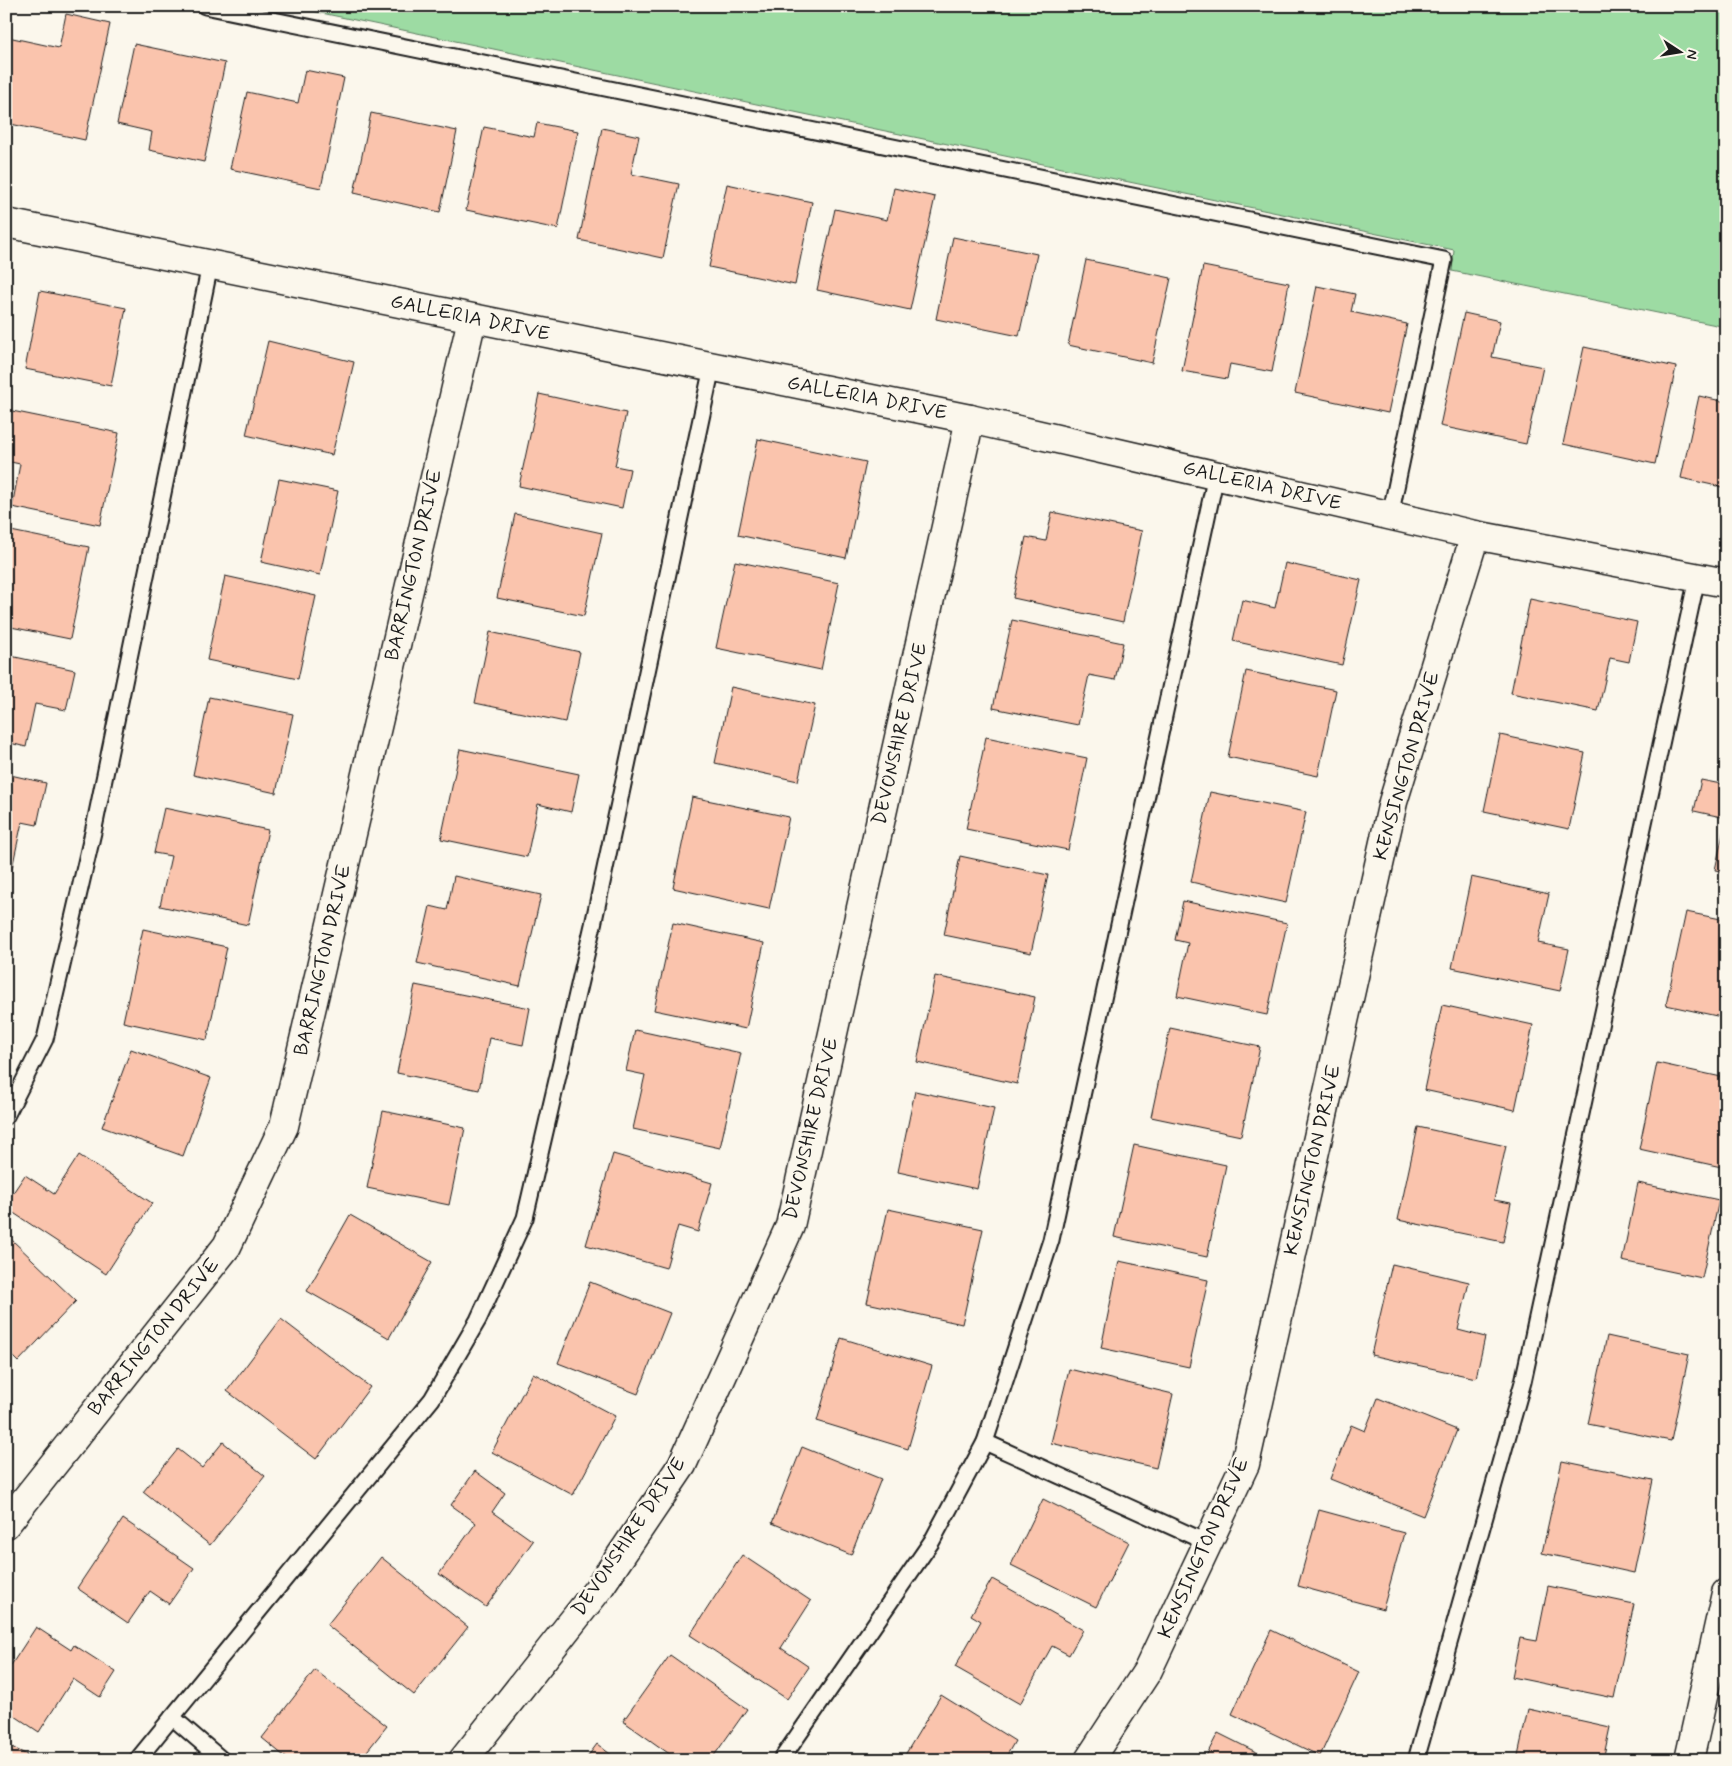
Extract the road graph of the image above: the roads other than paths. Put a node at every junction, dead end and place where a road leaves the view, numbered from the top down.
1 (205, 6) edge
2 (6, 223) edge
3 (210, 265) junction
4 (472, 319) junction
5 (712, 367) junction
6 (970, 419) junction
7 (1216, 476) junction
8 (1390, 516) junction
9 (1475, 535) junction
10 (1697, 578) junction
11 (1726, 583) edge
12 (6, 1116) edge
13 (985, 1442) junction
14 (6, 1524) edge
15 (1208, 1543) junction
16 (1726, 1592) edge
17 (172, 1717) junction
18 (137, 1760) edge
19 (222, 1760) edge
20 (463, 1760) edge
21 (781, 1760) edge
22 (1090, 1760) edge
23 (1416, 1760) edge
24 (1689, 1760) edge

1 - 8 lane
2 - 3 street, GALLERIA DRIVE
3 - 4 street, GALLERIA DRIVE
3 - 12 lane
4 - 5 street, GALLERIA DRIVE
4 - 14 street, BARRINGTON DRIVE
5 - 6 street, GALLERIA DRIVE
5 - 17 lane
6 - 7 street, GALLERIA DRIVE
6 - 20 street, DEVONSHIRE DRIVE
7 - 8 street, GALLERIA DRIVE
7 - 13 lane
8 - 9 street, GALLERIA DRIVE
9 - 10 street, GALLERIA DRIVE
9 - 15 street, KENSINGTON DRIVE
10 - 11 street, GALLERIA DRIVE
10 - 23 lane
13 - 15 lane
13 - 21 lane
15 - 22 street, KENSINGTON DRIVE
16 - 24 street
17 - 18 lane
17 - 19 lane

